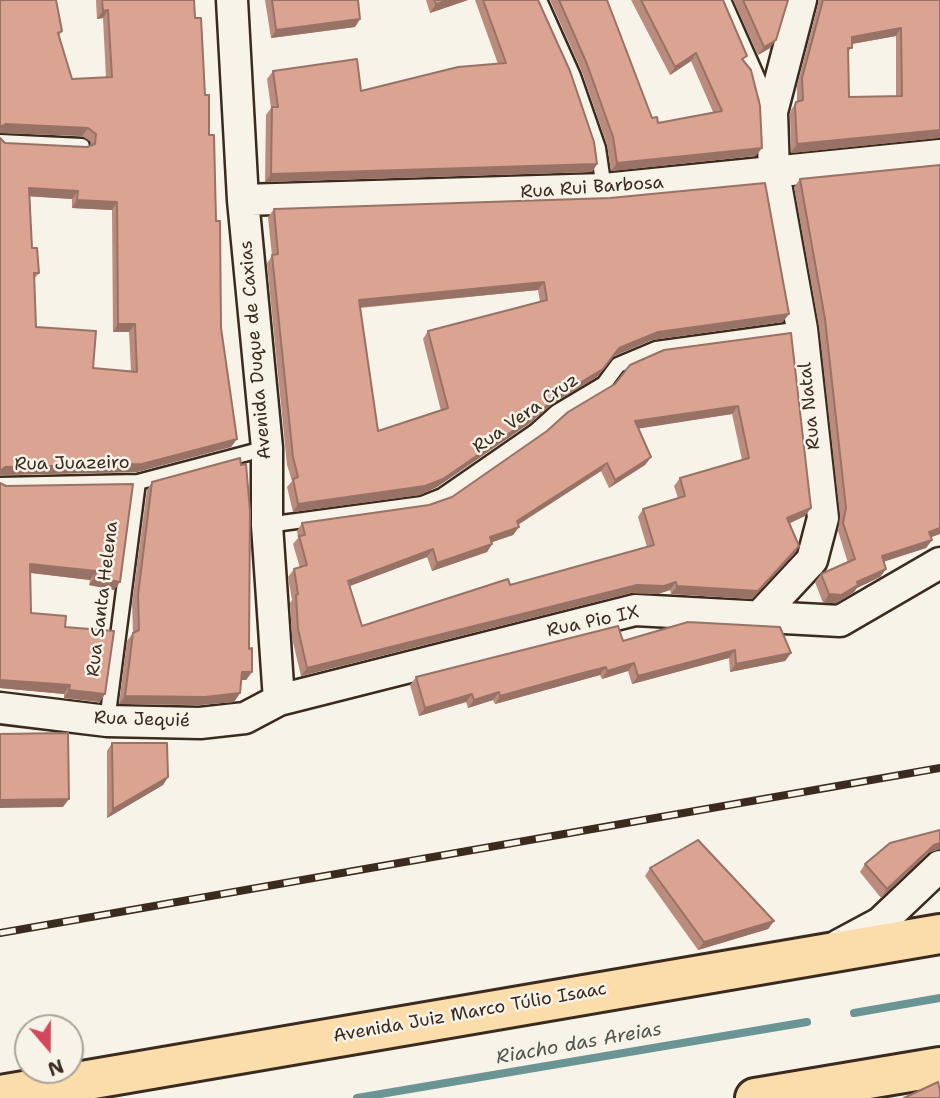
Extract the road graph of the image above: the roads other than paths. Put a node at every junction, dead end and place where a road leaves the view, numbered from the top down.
1 (232, 0) edge
2 (539, 0) edge
3 (723, 0) edge
4 (801, 0) edge
5 (772, 112) junction
6 (0, 142) edge
7 (82, 146) edge
8 (940, 155) edge
9 (774, 173) junction
10 (604, 189) junction
11 (243, 200) junction
12 (802, 329) junction
13 (267, 448) junction
14 (138, 482) junction
15 (0, 485) edge
16 (267, 525) junction
17 (940, 563) edge
18 (758, 618) junction
19 (279, 699) junction
20 (0, 708) edge
21 (107, 721) junction
22 (940, 866) edge
23 (940, 934) edge
24 (827, 951) junction
25 (940, 1067) edge
26 (866, 1089) edge
27 (0, 1095) edge
28 (755, 1098) edge

1 - 11 street, Avenida Duque de Caxias
2 - 10 lane
3 - 5 lane
4 - 5 street, Rua Natal
5 - 9 street, Rua Natal
6 - 7 lane
8 - 9 street, Rua Rui Barbosa
9 - 10 street, Rua Rui Barbosa
9 - 12 street, Rua Natal
10 - 11 street, Rua Rui Barbosa
11 - 13 street, Avenida Duque de Caxias
12 - 16 lane, Rua Vera Cruz
12 - 18 street, Rua Natal
13 - 14 lane, Rua Juazeiro
13 - 16 street, Avenida Duque de Caxias
14 - 15 lane, Rua Juazeiro
14 - 21 lane, Rua Santa Helena
16 - 19 street, Avenida Duque de Caxias
17 - 18 street, Rua Pio IX
18 - 19 street, Rua Pio IX
19 - 21 street, Rua Jequié
20 - 21 street, Rua Jequié
22 - 24 street
23 - 24 main road, Avenida Juiz Marco Túlio Isaac
24 - 27 main road, Avenida Juiz Marco Túlio Isaac
25 - 26 main road
26 - 28 main road

